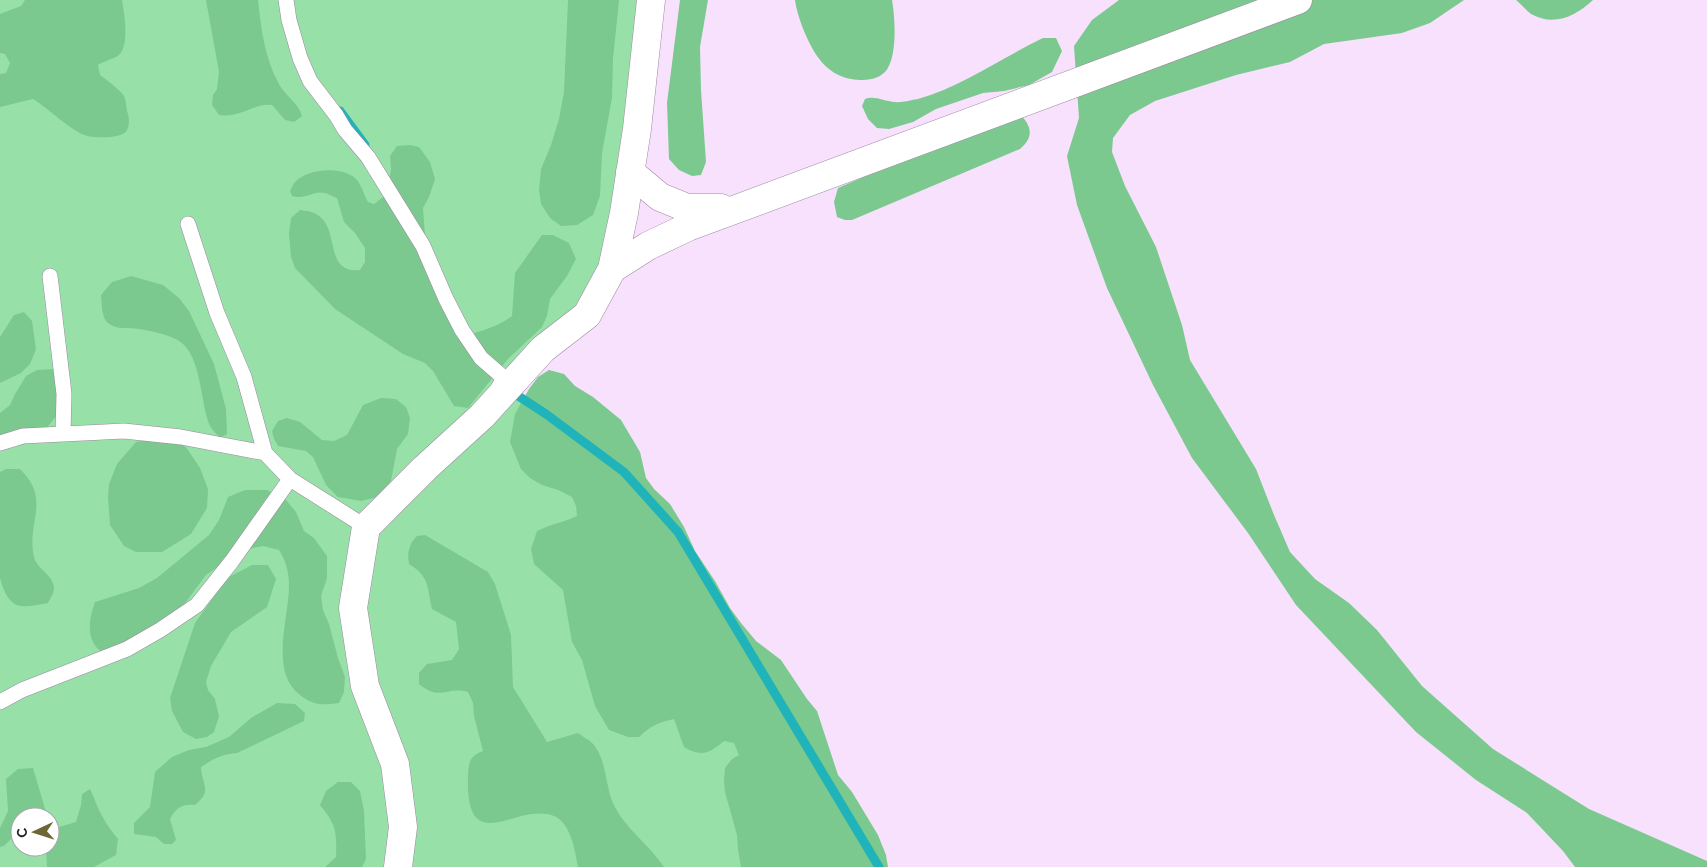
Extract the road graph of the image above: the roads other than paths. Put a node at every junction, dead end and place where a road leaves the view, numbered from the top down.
1 (286, 0) edge
2 (651, 0) edge
3 (1298, 0) edge
4 (630, 172) junction
5 (743, 207) junction
6 (188, 224) dead end
7 (612, 269) junction
8 (50, 276) dead end
9 (482, 416) junction
10 (64, 434) junction
11 (0, 443) edge
12 (265, 453) junction
13 (290, 480) junction
14 (366, 527) junction
15 (0, 702) edge
16 (398, 867) edge

1 - 9 lane
2 - 4 main road
3 - 5 main road
4 - 5 main road
4 - 7 main road
5 - 7 main road
6 - 12 lane
7 - 9 main road
8 - 10 lane
9 - 14 main road
10 - 11 lane
10 - 12 lane
12 - 13 lane
13 - 14 lane
13 - 15 lane
14 - 16 main road

